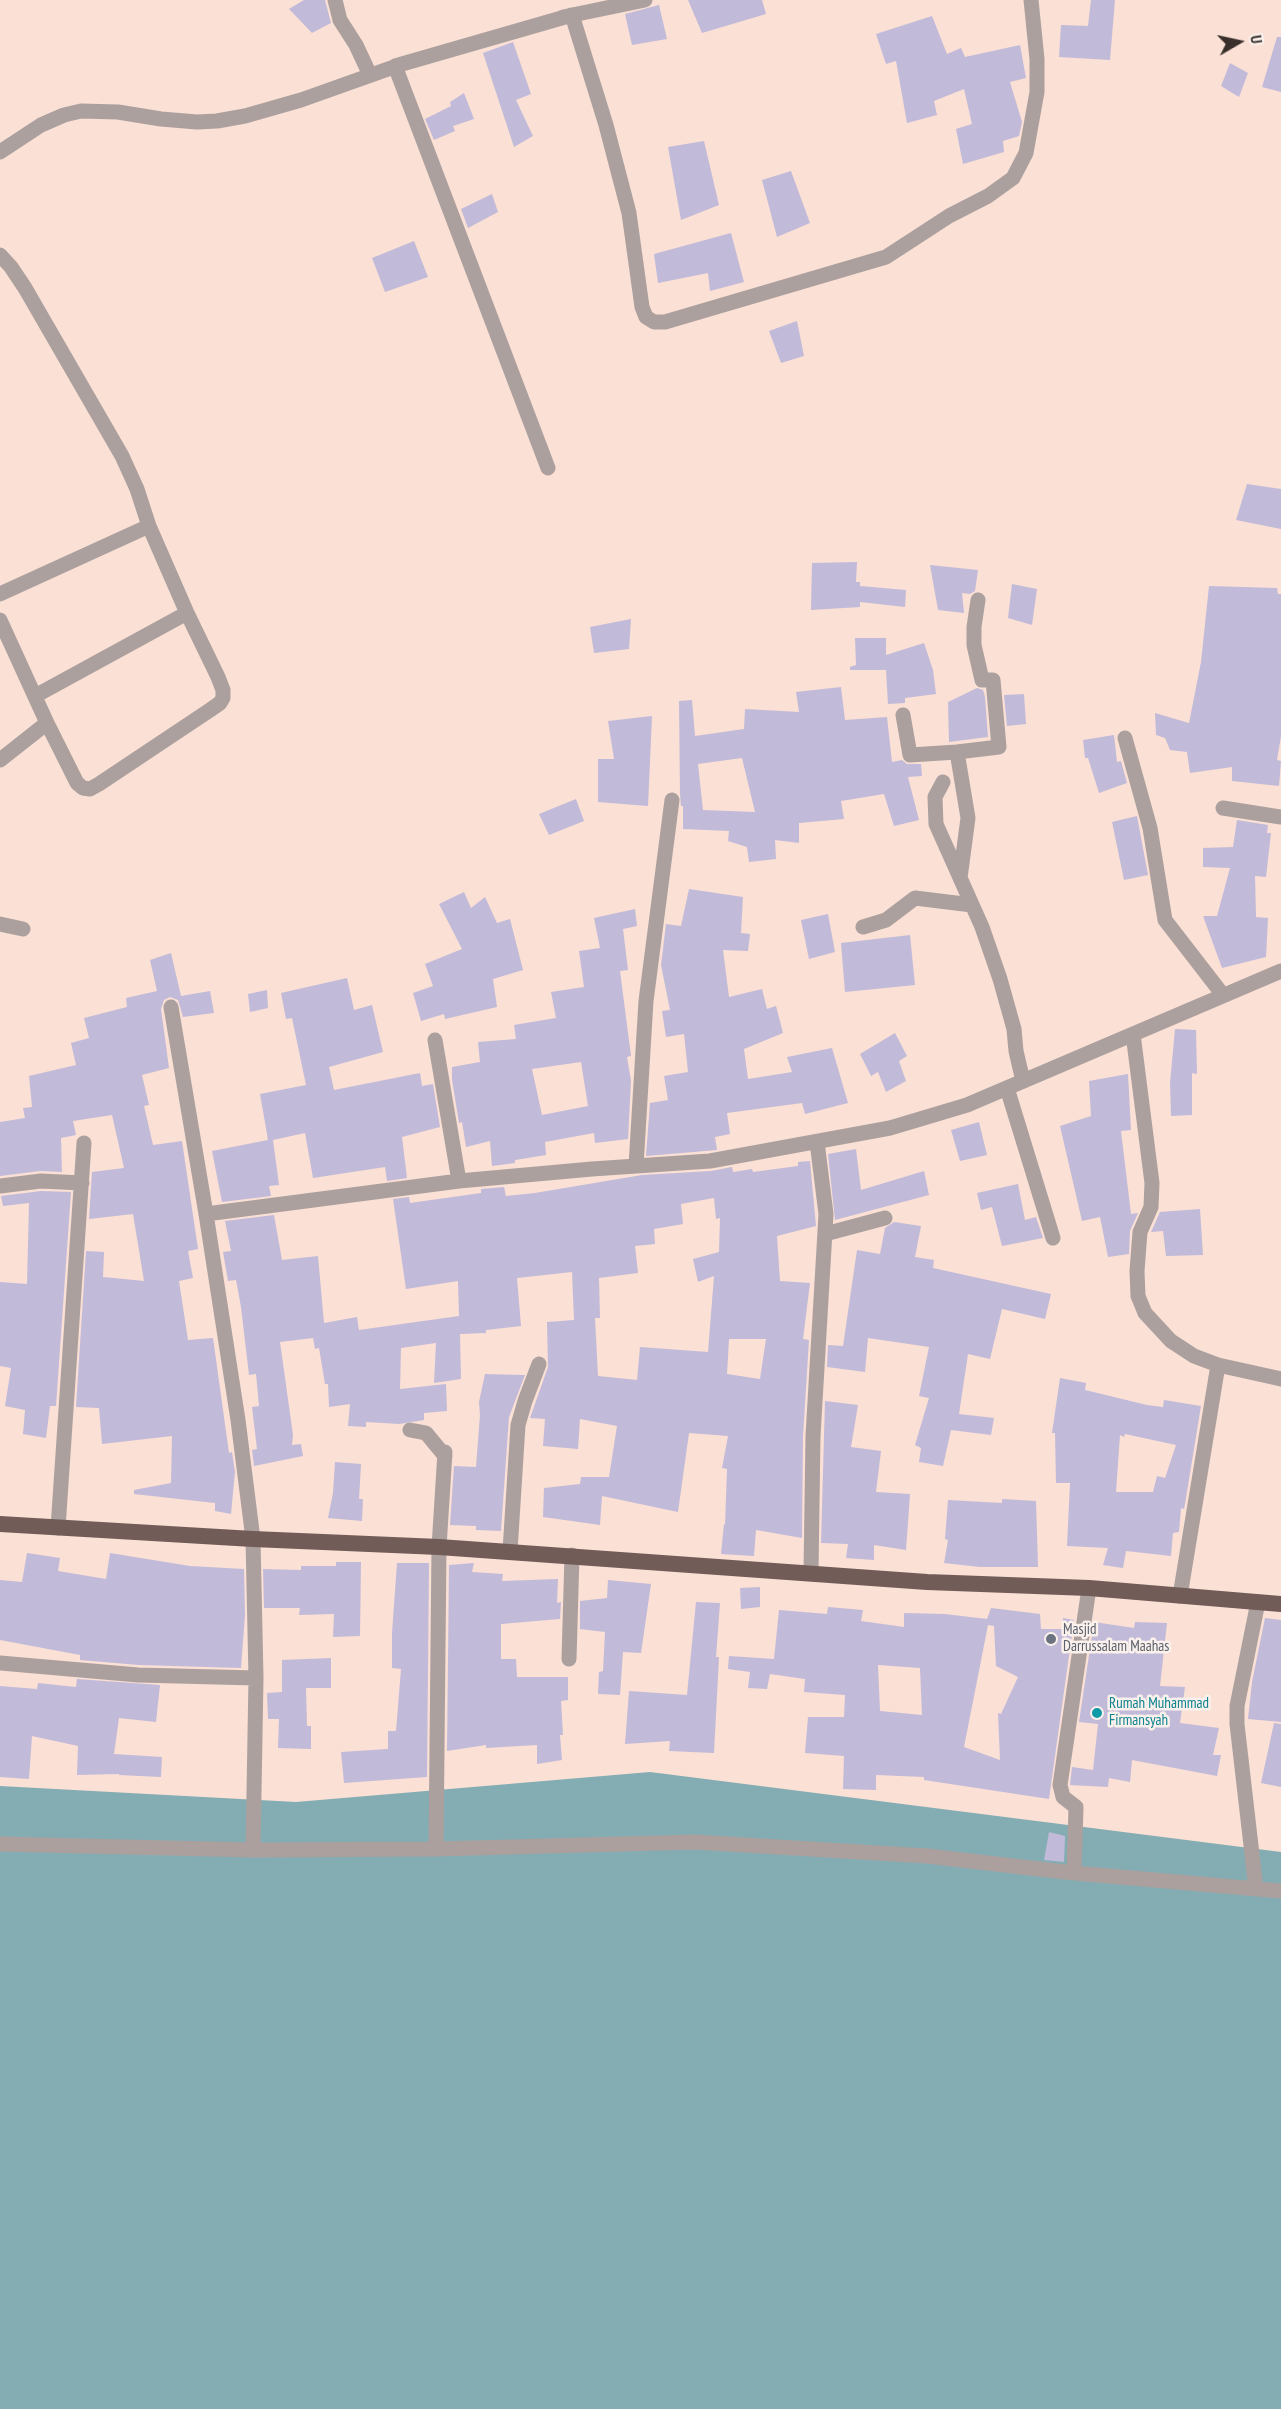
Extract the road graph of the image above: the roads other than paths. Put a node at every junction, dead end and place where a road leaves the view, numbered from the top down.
1 (335, 0) edge
2 (645, 0) edge
3 (1031, 0) edge
4 (620, 3) edge
5 (572, 15) junction
6 (395, 66) junction
7 (370, 75) junction
8 (0, 152) edge
9 (0, 255) edge
10 (548, 468) dead end
11 (149, 526) junction
12 (0, 594) edge
13 (978, 600) dead end
14 (187, 613) junction
15 (0, 620) edge
16 (34, 696) junction
17 (903, 715) dead end
18 (47, 723) junction
19 (1125, 738) dead end
20 (957, 752) junction
21 (0, 760) edge
22 (943, 782) dead end
23 (672, 800) dead end
24 (1223, 808) dead end
25 (1281, 816) edge
26 (960, 878) junction
27 (972, 905) junction
28 (0, 924) edge
29 (863, 927) dead end
30 (24, 929) dead end
31 (1281, 971) edge
32 (1223, 995) junction
33 (171, 1007) dead end
34 (1133, 1034) junction
35 (435, 1040) dead end
36 (1023, 1081) junction
37 (1007, 1088) junction
38 (817, 1142) junction
39 (84, 1143) dead end
40 (636, 1166) junction
41 (459, 1181) junction
42 (82, 1183) junction
43 (0, 1186) edge
44 (206, 1214) junction
45 (885, 1218) dead end
46 (825, 1234) junction
47 (1053, 1238) dead end
48 (539, 1364) dead end
49 (1218, 1365) junction
50 (1281, 1379) edge
51 (411, 1430) dead end
52 (0, 1524) edge
53 (58, 1528) junction
54 (253, 1539) junction
55 (439, 1547) junction
56 (510, 1551) junction
57 (572, 1555) junction
58 (811, 1572) junction
59 (1089, 1588) junction
60 (1180, 1596) junction
61 (1258, 1602) junction
62 (1281, 1604) edge
63 (569, 1659) dead end
64 (0, 1663) edge
65 (256, 1678) junction
66 (0, 1844) edge
67 (436, 1849) junction
68 (253, 1850) junction
69 (1074, 1873) junction
70 (1256, 1889) junction
71 (1281, 1891) edge

1 - 7 street
2 - 4 street
3 - 5 street
4 - 5 street
5 - 6 street
6 - 7 street
6 - 10 street
7 - 8 street
9 - 11 street
11 - 12 street
11 - 14 street
13 - 20 street
14 - 16 street
14 - 18 street
15 - 16 street
16 - 18 street
17 - 20 street
18 - 21 street
19 - 32 street
20 - 26 street
22 - 26 street
23 - 40 street
24 - 25 street
26 - 27 street
27 - 29 street
27 - 36 street
28 - 30 street
31 - 32 street
32 - 34 street
33 - 44 street
34 - 36 street
34 - 49 street
35 - 41 street
36 - 37 street
37 - 38 street
37 - 47 street
38 - 40 street
38 - 46 street
39 - 42 street
40 - 41 street
41 - 44 street
42 - 43 street
42 - 53 street
44 - 54 street
45 - 46 street
46 - 58 street
48 - 56 street
49 - 50 street
49 - 60 street
51 - 55 street
52 - 53 highway
53 - 54 highway
54 - 55 highway
54 - 65 street
55 - 56 highway
55 - 67 street
56 - 57 highway
57 - 58 highway
57 - 63 street
58 - 59 highway
59 - 60 highway
59 - 69 street
60 - 61 highway
61 - 62 highway
61 - 70 street
64 - 65 street
65 - 68 street
66 - 68 street
67 - 68 street
67 - 69 street
69 - 70 street
70 - 71 street

